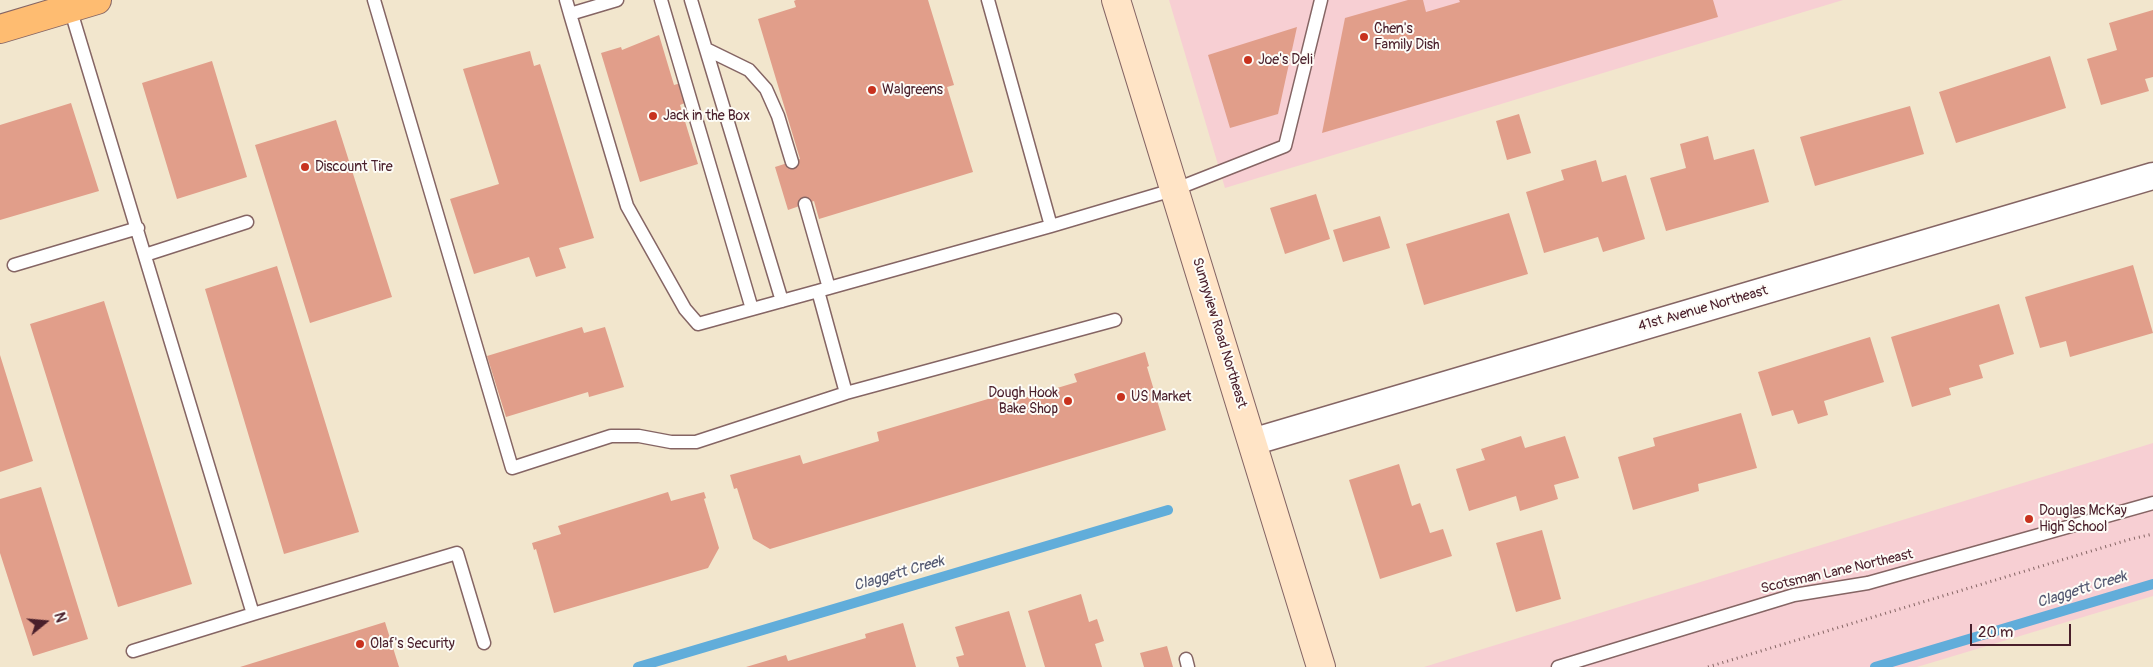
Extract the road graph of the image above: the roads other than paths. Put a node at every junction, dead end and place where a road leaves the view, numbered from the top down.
1 (97, 0) edge
2 (374, 0) edge
3 (566, 0) edge
4 (617, 0) edge
5 (661, 0) edge
6 (692, 0) edge
7 (988, 0) edge
8 (1116, 0) edge
9 (1320, 0) edge
10 (70, 8) junction
11 (570, 14) junction
12 (0, 29) edge
13 (706, 49) junction
14 (792, 162) dead end
15 (2153, 176) edge
16 (1176, 189) junction
17 (805, 204) dead end
18 (247, 222) dead end
19 (1052, 226) junction
20 (138, 228) junction
21 (145, 255) junction
22 (14, 266) dead end
23 (824, 289) junction
24 (782, 301) junction
25 (752, 309) junction
26 (1115, 320) dead end
27 (846, 393) junction
28 (1252, 442) junction
29 (2153, 503) edge
30 (252, 614) junction
31 (484, 643) dead end
32 (133, 650) dead end
33 (1322, 667) edge
34 (1558, 667) edge

1 - 10 main road
2 - 27 lane
3 - 11 lane
4 - 11 lane
5 - 25 lane
6 - 13 lane
7 - 19 lane
8 - 16 main road, Sunnyview Road Northeast
9 - 16 lane
10 - 12 main road
10 - 20 lane
11 - 25 lane
13 - 14 lane
13 - 24 lane
15 - 28 street, 41st Avenue Northeast
16 - 19 lane
16 - 28 main road, Sunnyview Road Northeast
17 - 23 lane
18 - 21 lane
19 - 23 lane
20 - 21 lane
20 - 22 lane
21 - 30 lane
23 - 24 lane
23 - 27 lane
24 - 25 lane
26 - 27 lane
28 - 33 main road, Sunnyview Road Northeast
29 - 34 lane, Scotsman Lane Northeast
30 - 31 lane
30 - 32 lane

